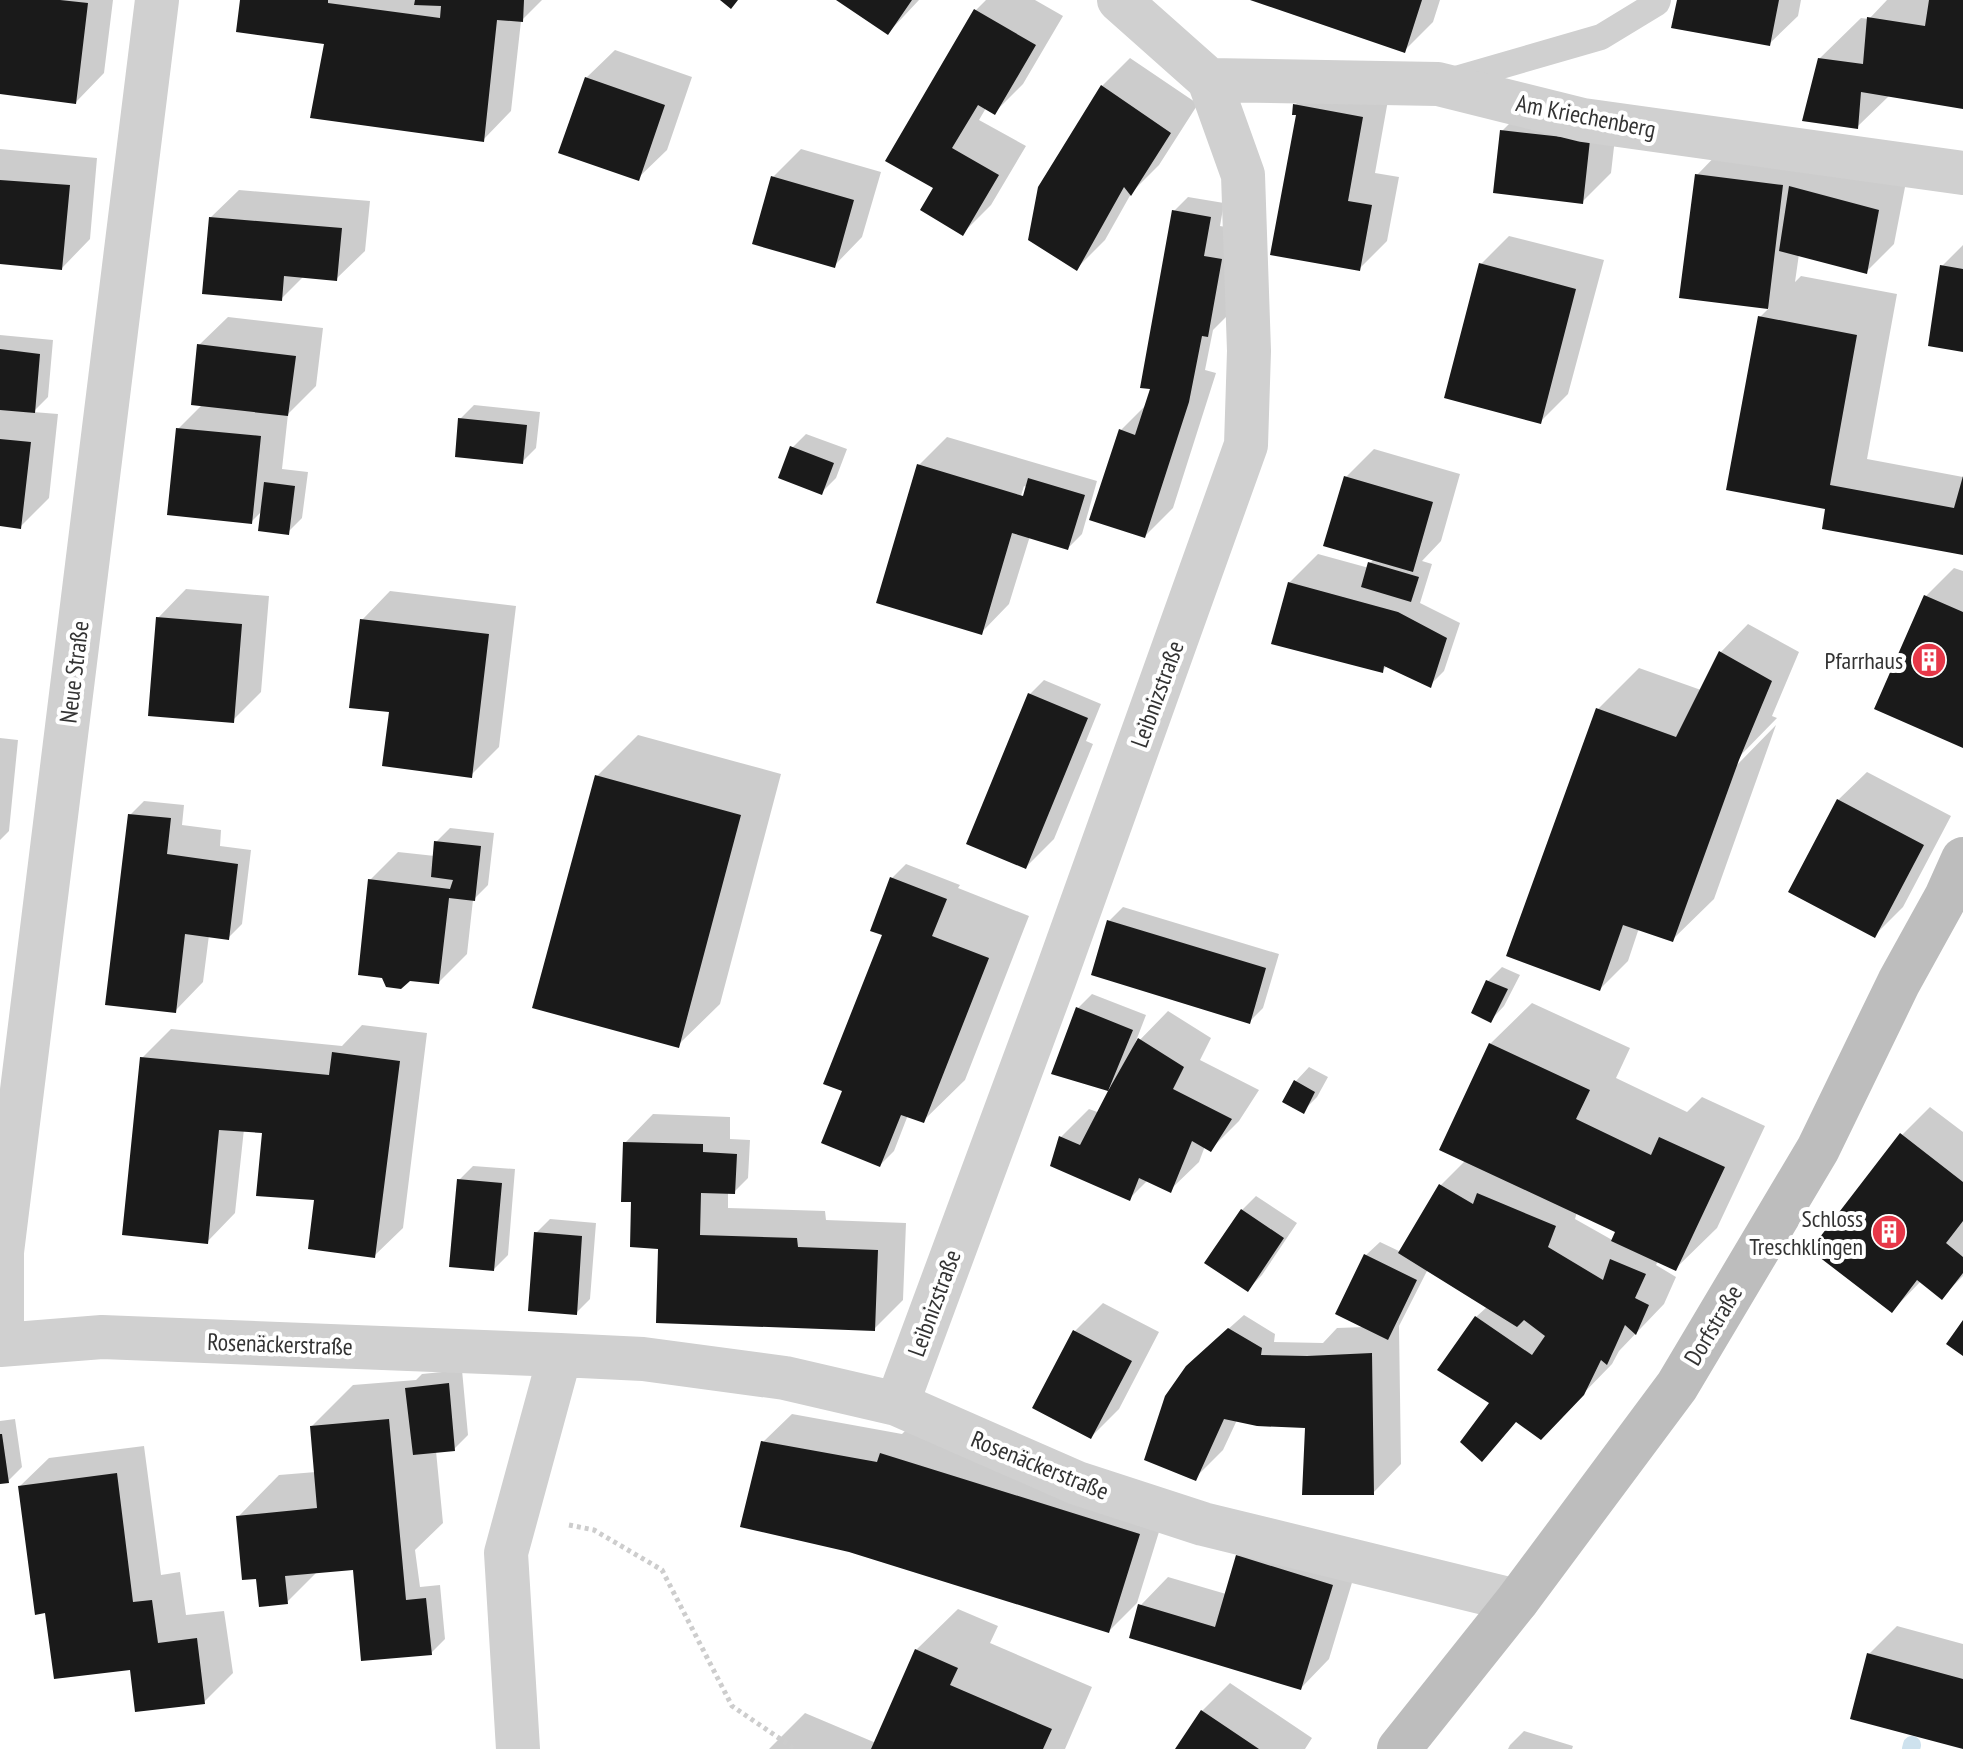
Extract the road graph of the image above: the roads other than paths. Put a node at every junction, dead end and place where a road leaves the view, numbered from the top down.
1 (157, 0) edge
2 (1119, 0) edge
3 (1658, 0) edge
4 (1209, 80) junction
5 (1438, 84) junction
6 (1963, 173) edge
7 (1957, 888) edge
8 (1, 1345) edge
9 (560, 1355) junction
10 (897, 1404) junction
11 (1517, 1601) junction
12 (518, 1749) edge
13 (1399, 1749) edge

1 - 8 street, Neue Straße
2 - 4 street, Leibnizstraße
3 - 5 lane
4 - 5 street, Am Kriechenberg
4 - 10 street, Leibnizstraße
5 - 6 street, Am Kriechenberg
7 - 11 street, Dorfstraße
8 - 9 street, Rosenäckerstraße
9 - 10 street, Rosenäckerstraße
9 - 12 street
10 - 11 street, Rosenäckerstraße
11 - 13 street, Dorfstraße

